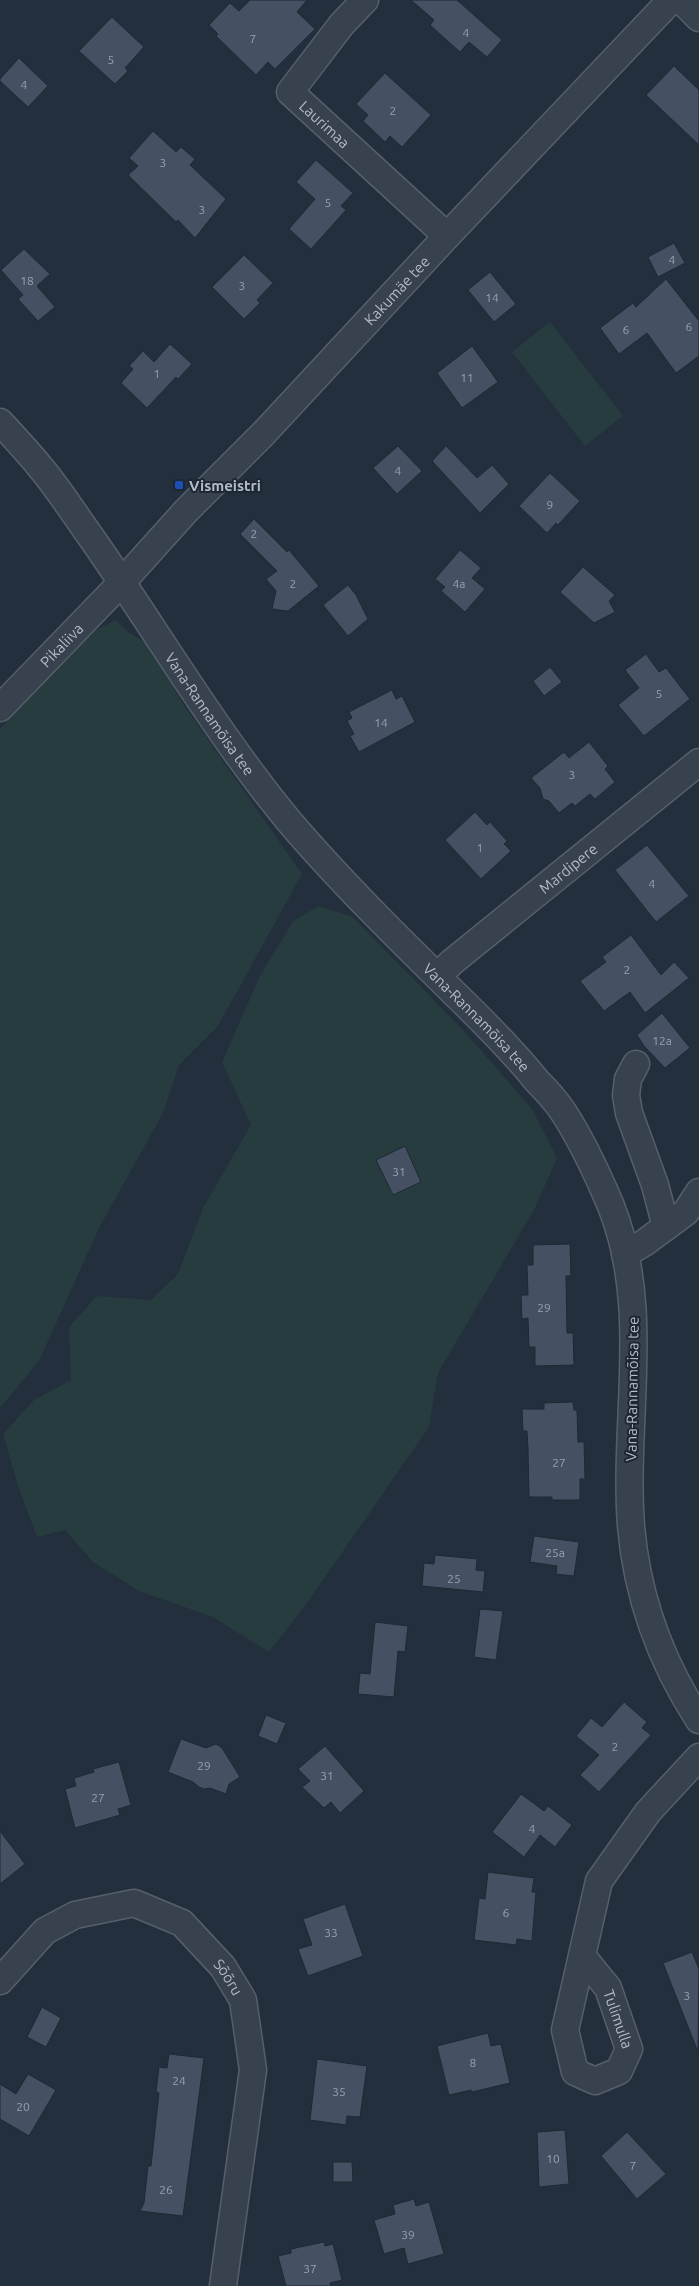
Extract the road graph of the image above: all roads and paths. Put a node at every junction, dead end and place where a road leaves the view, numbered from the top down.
1 (364, 0) edge
2 (671, 0) edge
3 (681, 0) edge
4 (699, 18) edge
5 (447, 236) junction
6 (0, 422) edge
7 (123, 581) junction
8 (0, 708) edge
9 (699, 762) edge
10 (438, 976) junction
11 (636, 1064) dead end
12 (699, 1192) edge
13 (666, 1228) junction
14 (625, 1254) junction
15 (699, 1720) edge
16 (699, 1757) edge
17 (582, 1956) dead end
18 (0, 1980) edge
19 (223, 2286) edge

1 - 5 street, Laurimaa
2 - 5 street, Kakumäe tee
3 - 4 street
5 - 7 street, Kakumäe tee
6 - 7 street, Vana-Rannamõisa tee
7 - 8 street, Pikaliiva
7 - 10 street, Vana-Rannamõisa tee
9 - 10 street, Mardipere
10 - 14 street, Vana-Rannamõisa tee
11 - 13 street
12 - 13 street
13 - 14 street
14 - 15 street, Vana-Rannamõisa tee
16 - 17 street
18 - 19 street, Sõõru

